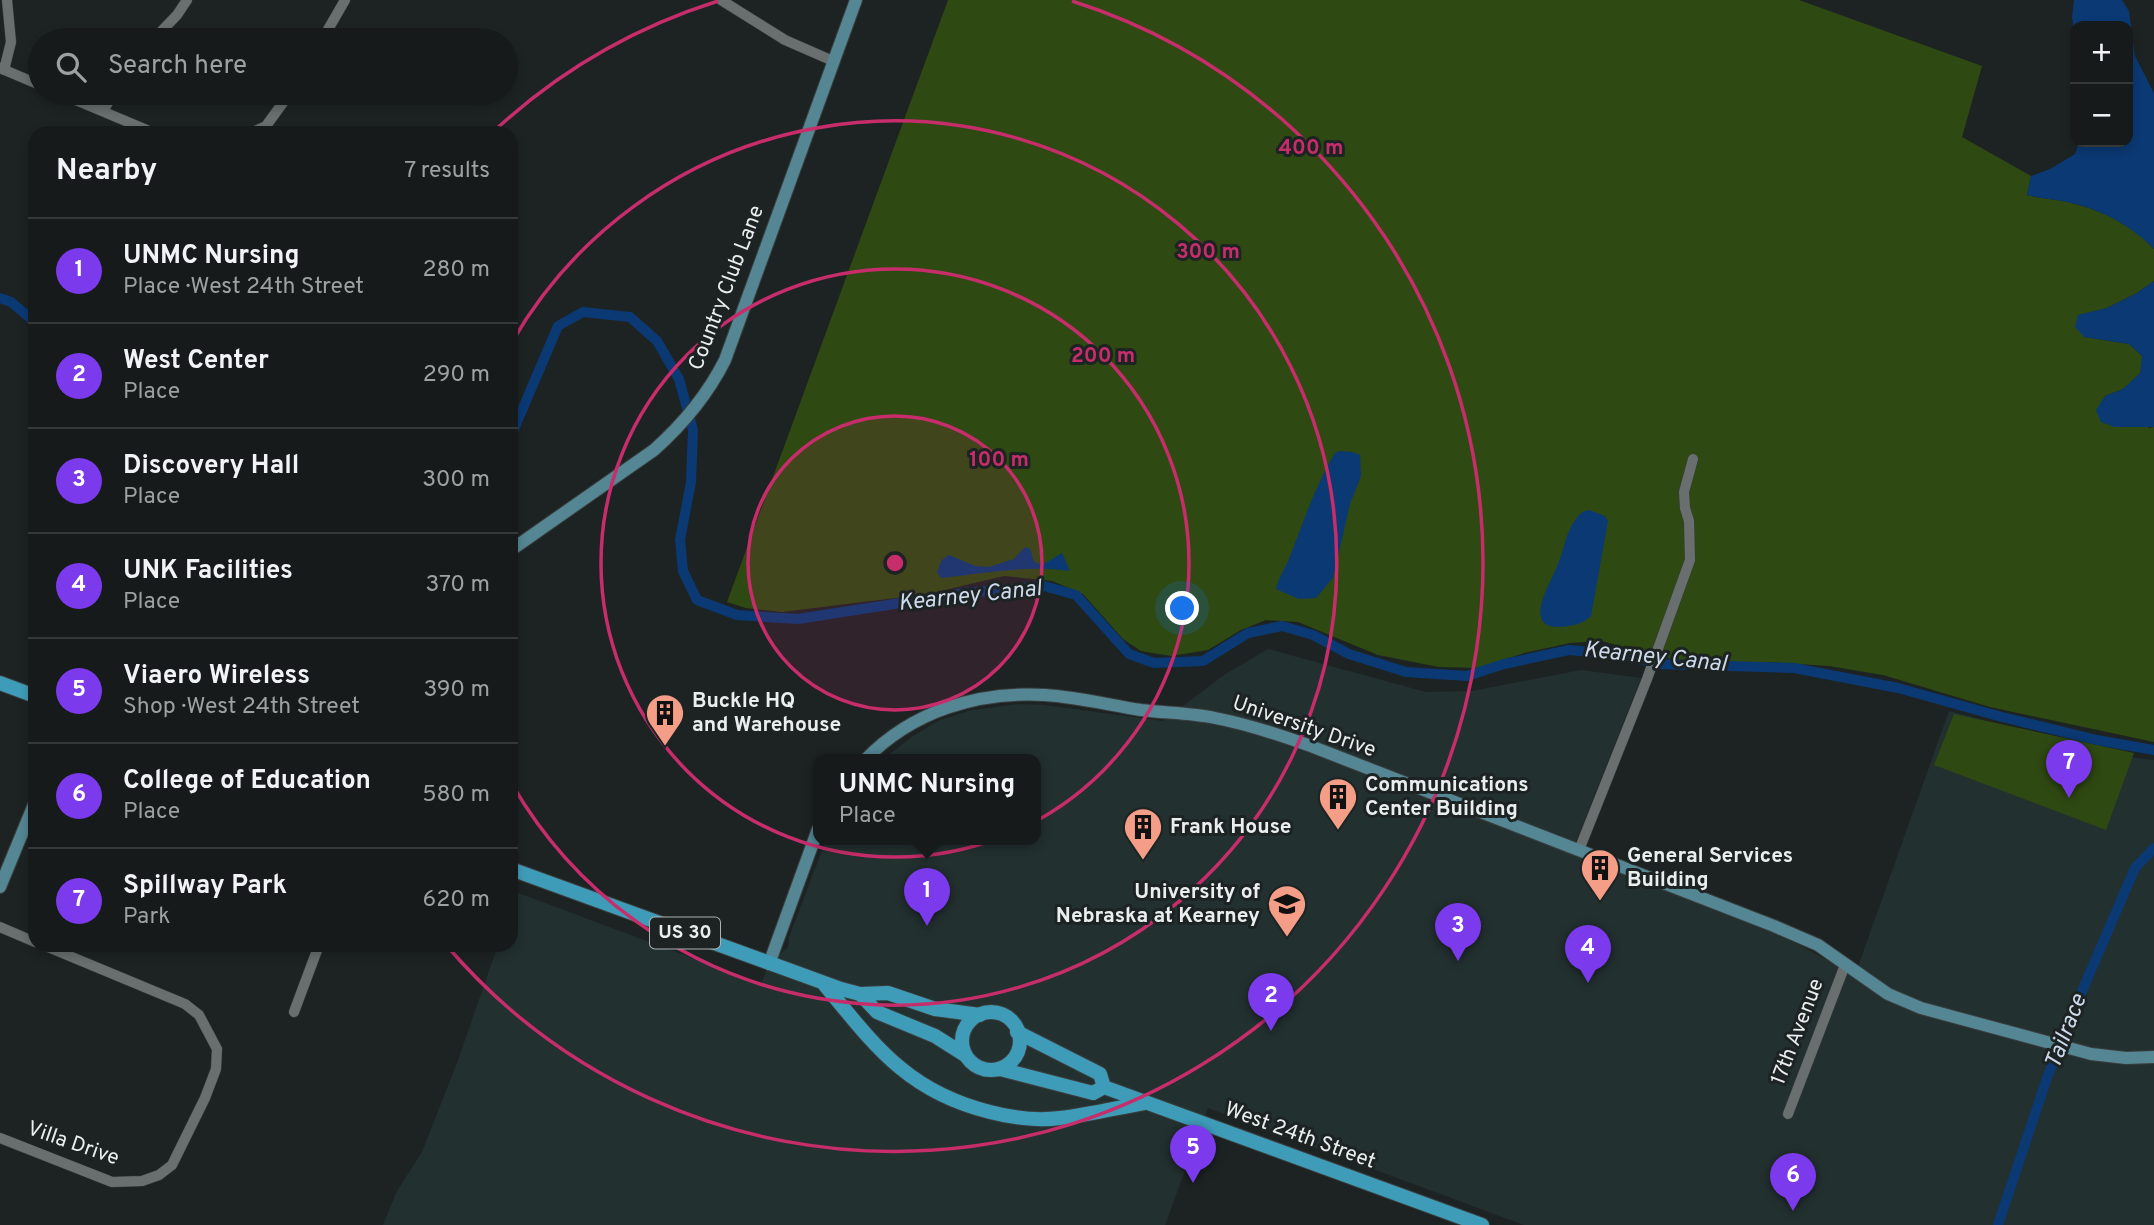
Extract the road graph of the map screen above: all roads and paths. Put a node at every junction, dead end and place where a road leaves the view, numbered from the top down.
1 (7, 0) edge
2 (187, 0) edge
3 (345, 0) edge
4 (721, 0) edge
5 (856, 0) edge
6 (165, 28) edge
7 (329, 28) edge
8 (833, 61) junction
9 (2, 69) edge
10 (28, 80) edge
11 (88, 105) edge
12 (107, 105) edge
13 (281, 105) edge
14 (103, 111) junction
15 (138, 126) edge
16 (266, 126) edge
17 (1693, 459) dead end
18 (518, 545) edge
19 (0, 683) edge
20 (28, 693) edge
21 (872, 754) edge
22 (28, 819) edge
23 (813, 843) edge
24 (1578, 850) junction
25 (518, 872) edge
26 (0, 887) edge
27 (0, 927) edge
28 (28, 939) edge
29 (60, 952) edge
30 (316, 952) edge
31 (769, 964) junction
32 (1845, 965) junction
33 (823, 983) junction
34 (860, 994) junction
35 (294, 1012) dead end
36 (980, 1015) junction
37 (1017, 1032) junction
38 (965, 1055) junction
39 (2154, 1057) edge
40 (1000, 1069) junction
41 (1104, 1087) junction
42 (1146, 1102) junction
43 (1788, 1114) dead end
44 (0, 1138) edge
45 (1482, 1225) edge

1 - 9 street
2 - 6 street
3 - 7 street
4 - 8 street
5 - 8 street, Country Club Lane
8 - 18 street, Country Club Lane
9 - 10 street
11 - 14 street
12 - 14 street
13 - 16 street
14 - 15 street
17 - 24 street
19 - 20 main road
21 - 24 street, University Drive
22 - 26 street
23 - 31 street
24 - 32 street, University Drive
25 - 31 main road, US 30
27 - 28 street
29 - 44 street, Villa Drive
30 - 35 street
31 - 33 main road, US 30
32 - 39 street, University Drive
32 - 43 street, 17th Avenue
33 - 34 main road, US 30
33 - 42 main road
34 - 36 main road, US 30
34 - 38 main road, US 30
36 - 37 main road, US 30
36 - 38 main road
37 - 40 main road
37 - 41 main road, West 24th Street / US 30
38 - 40 main road, US 30
40 - 41 main road, West 24th Street / US 30
41 - 42 main road, West 24th Street / US 30
42 - 45 main road, West 24th Street / US 30

